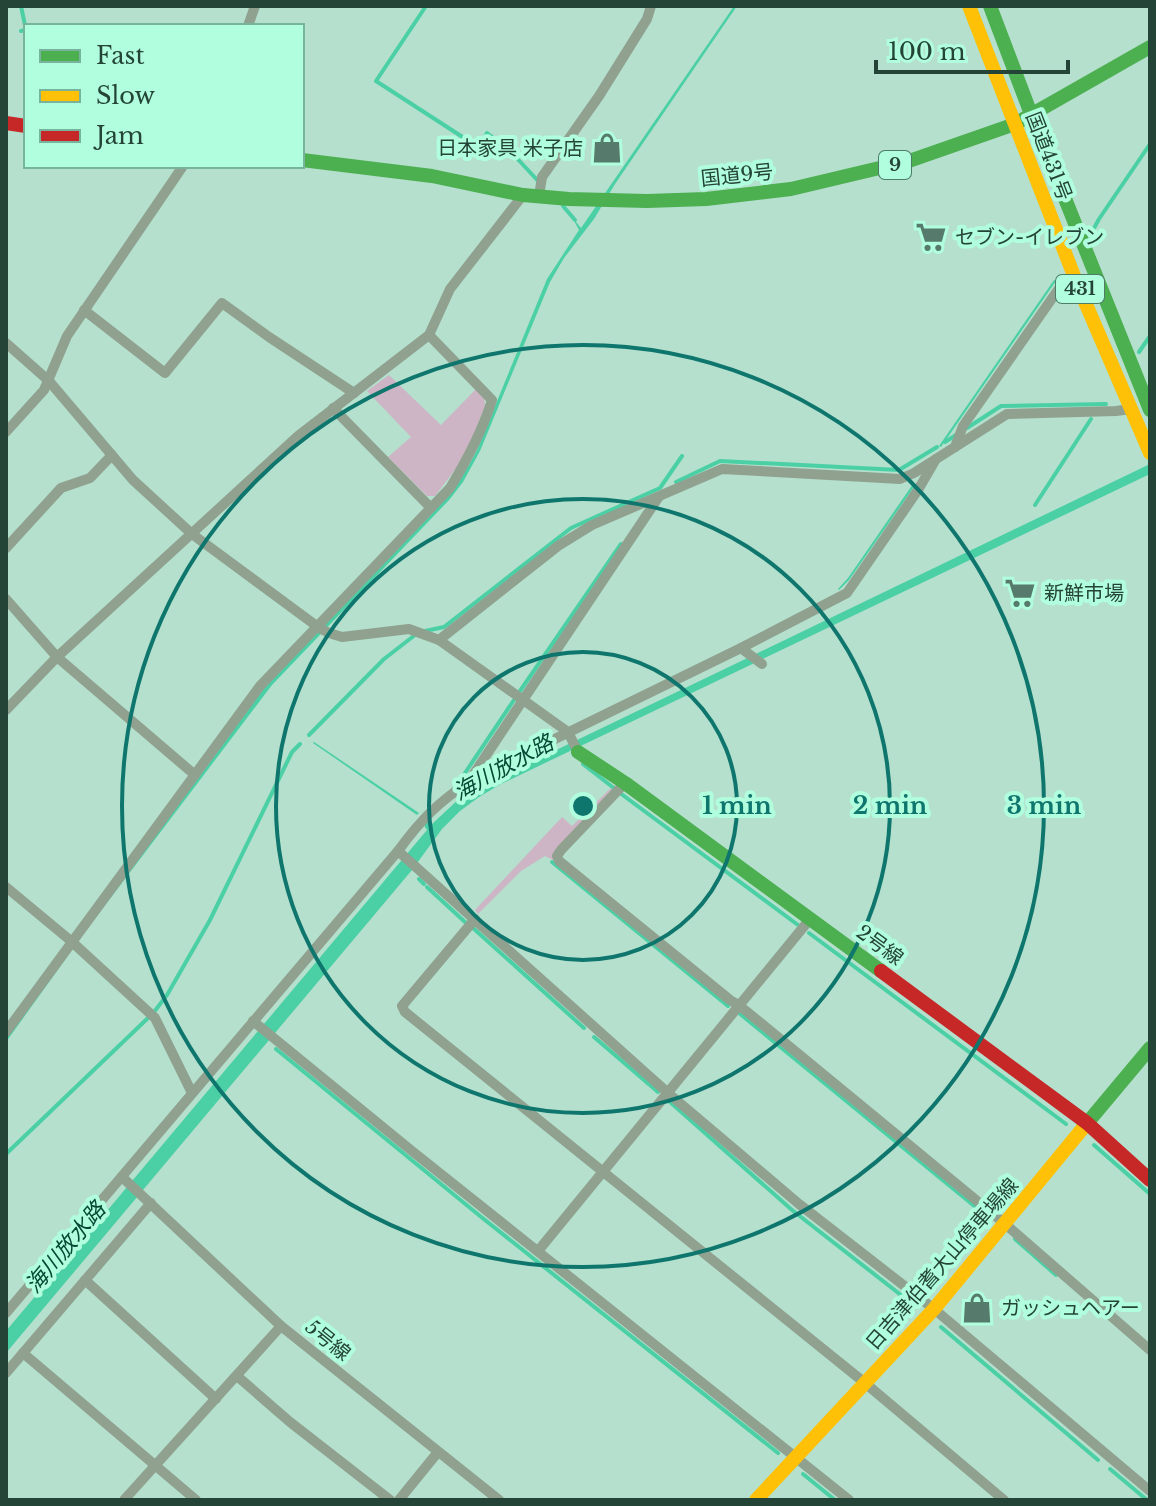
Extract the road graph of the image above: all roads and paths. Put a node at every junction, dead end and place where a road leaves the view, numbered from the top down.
1 (651, 6) edge
2 (969, 6) edge
3 (990, 6) edge
4 (1150, 47) edge
5 (1031, 114) junction
6 (1015, 124) junction
7 (304, 160) edge
8 (182, 168) edge
9 (523, 195) junction
10 (539, 196) junction
11 (1060, 287) dead end
12 (84, 310) junction
13 (429, 335) junction
14 (6, 343) edge
15 (49, 381) junction
16 (354, 393) junction
17 (1149, 401) edge
18 (333, 408) junction
19 (1131, 409) junction
20 (6, 432) edge
21 (955, 447) junction
22 (1150, 453) edge
23 (112, 455) junction
24 (936, 459) junction
25 (659, 497) junction
26 (431, 508) junction
27 (192, 534) junction
28 (6, 548) edge
29 (6, 599) edge
30 (318, 627) junction
31 (439, 640) junction
32 (742, 650) junction
33 (57, 657) junction
34 (762, 664) dead end
35 (521, 700) junction
36 (6, 710) edge
37 (570, 735) junction
38 (578, 752) joint
39 (195, 775) junction
40 (468, 783) junction
41 (625, 783) junction
42 (400, 853) junction
43 (6, 887) edge
44 (475, 919) junction
45 (810, 919) junction
46 (71, 941) junction
47 (740, 1006) junction
48 (256, 1023) junction
49 (6, 1032) edge
50 (1150, 1048) edge
51 (192, 1093) junction
52 (668, 1093) junction
53 (1087, 1123) junction
54 (603, 1172) junction
55 (123, 1178) junction
56 (1150, 1180) edge
57 (147, 1200) junction
58 (1004, 1223) junction
59 (538, 1251) junction
60 (85, 1280) junction
61 (934, 1309) junction
62 (6, 1313) edge
63 (281, 1326) junction
64 (1150, 1350) edge
65 (23, 1353) junction
66 (6, 1373) edge
67 (237, 1376) junction
68 (865, 1383) junction
69 (216, 1399) junction
70 (438, 1452) junction
71 (798, 1457) junction
72 (156, 1465) junction
73 (1150, 1491) edge
74 (124, 1500) edge
75 (196, 1500) edge
76 (390, 1500) edge
77 (399, 1500) edge
78 (499, 1500) edge
79 (756, 1500) edge
80 (849, 1500) edge
81 (1004, 1500) edge

1 - 10 street
2 - 6 main road, 国道431号 / 431
3 - 5 main road, 国道431号 / 431
4 - 5 main road, 国道9号 / 9
5 - 6 main road, 国道9号 / 9
5 - 17 main road, 国道431号 / 431
6 - 10 main road, 国道9号 / 9
6 - 19 main road, 国道431号 / 431
7 - 9 main road, 国道9号 / 9
8 - 12 street
9 - 10 main road, 国道9号 / 9
9 - 13 street
11 - 21 street
12 - 15 street
12 - 16 street
13 - 16 street
13 - 26 street
14 - 15 street
15 - 20 street
15 - 23 street
16 - 18 street
18 - 26 street
18 - 27 street
19 - 21 street
19 - 22 main road, 国道431号 / 431
21 - 24 street
23 - 27 street
23 - 28 street
24 - 25 street
24 - 32 street
25 - 31 street
25 - 35 street
26 - 30 street
27 - 30 street
27 - 33 street
29 - 33 street
30 - 31 street
30 - 39 street
31 - 35 street
32 - 34 street
32 - 37 street
33 - 36 street
33 - 39 street
35 - 37 street
35 - 40 street
37 - 38 street
37 - 40 street
38 - 41 main road, 2号線
39 - 46 street
40 - 42 street
41 - 45 main road, 2号線
41 - 47 street
42 - 44 street
42 - 48 street
43 - 46 street
44 - 52 street
44 - 54 street
45 - 47 street
45 - 53 main road, 2号線
46 - 49 street
46 - 51 street
47 - 52 street
47 - 58 street
48 - 51 street
48 - 59 street
50 - 53 main road, 日吉津伯耆大山停車場線
51 - 55 street
52 - 54 street
52 - 61 street
53 - 56 main road, 2号線
53 - 58 main road, 日吉津伯耆大山停車場線
54 - 59 street
54 - 68 street
55 - 57 street, 5号線
55 - 62 street
57 - 60 street
57 - 63 street, 5号線
58 - 61 main road, 日吉津伯耆大山停車場線
58 - 64 street
59 - 71 street
60 - 65 street
60 - 69 street
61 - 68 main road, 日吉津伯耆大山停車場線
61 - 73 street
63 - 67 street
63 - 70 street, 5号線
65 - 66 street
65 - 72 street
67 - 69 street
67 - 76 street
68 - 71 main road, 日吉津伯耆大山停車場線
68 - 81 street
69 - 72 street
70 - 77 street
70 - 78 street, 5号線
71 - 79 main road, 日吉津伯耆大山停車場線
71 - 80 street
72 - 74 street
72 - 75 street

